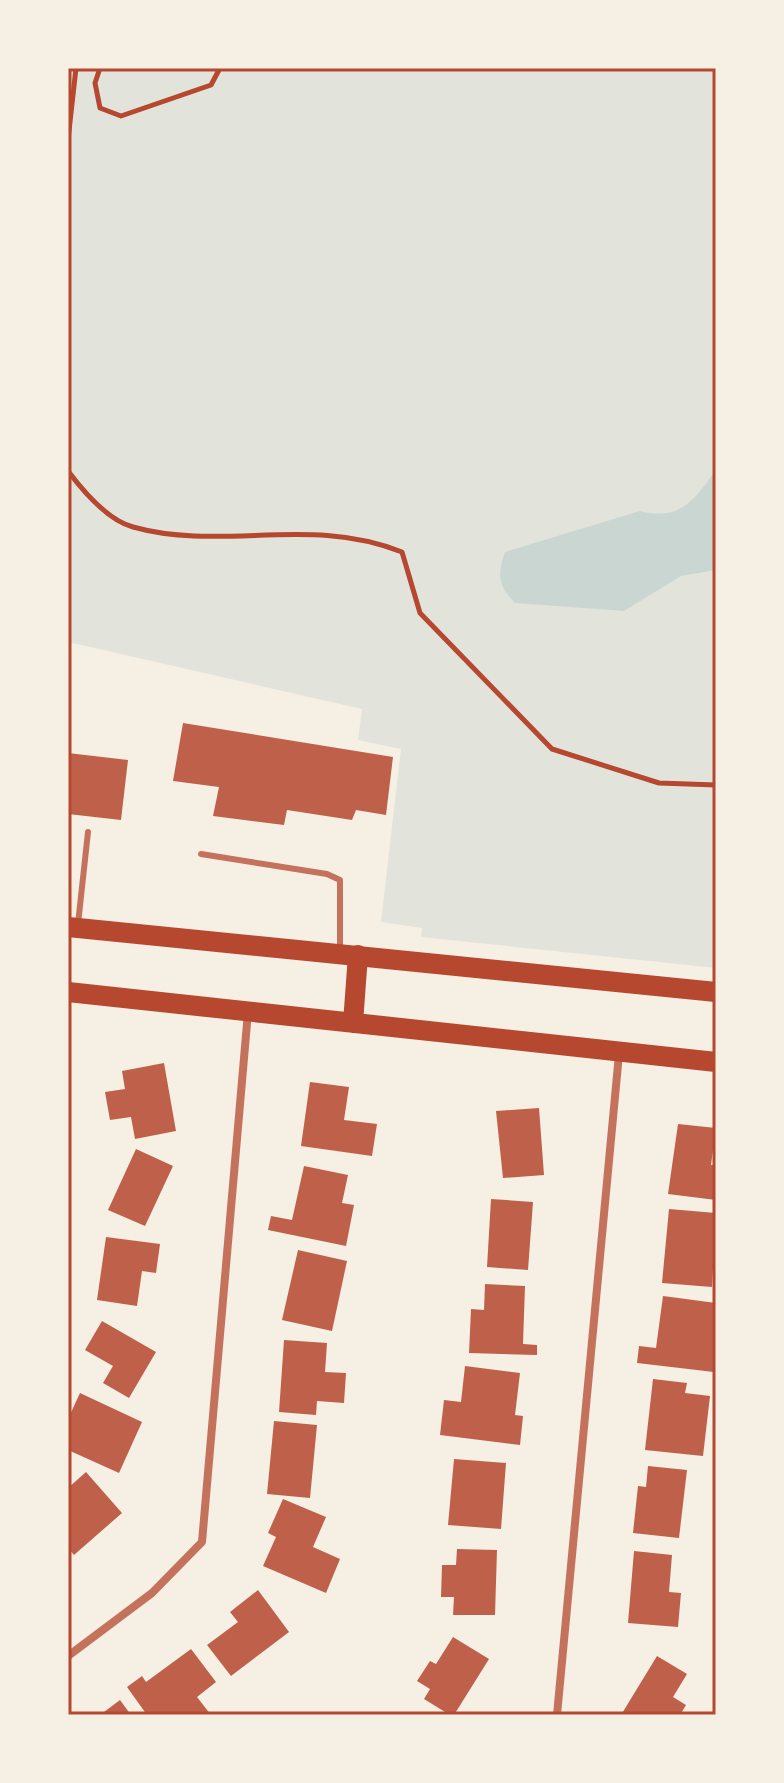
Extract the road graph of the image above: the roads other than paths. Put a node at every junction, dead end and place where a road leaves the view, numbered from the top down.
1 (88, 832) dead end
2 (201, 854) dead end
3 (73, 927) edge
4 (349, 954) junction
5 (68, 992) edge
6 (716, 992) edge
7 (248, 1011) junction
8 (353, 1023) junction
9 (619, 1054) junction
10 (716, 1062) edge
11 (68, 1656) edge
12 (557, 1715) edge

1 - 3 lane
2 - 4 lane
3 - 4 main road
4 - 6 main road
4 - 8 main road
5 - 7 main road
7 - 8 main road
7 - 11 street
8 - 9 main road
9 - 10 main road
9 - 12 street

